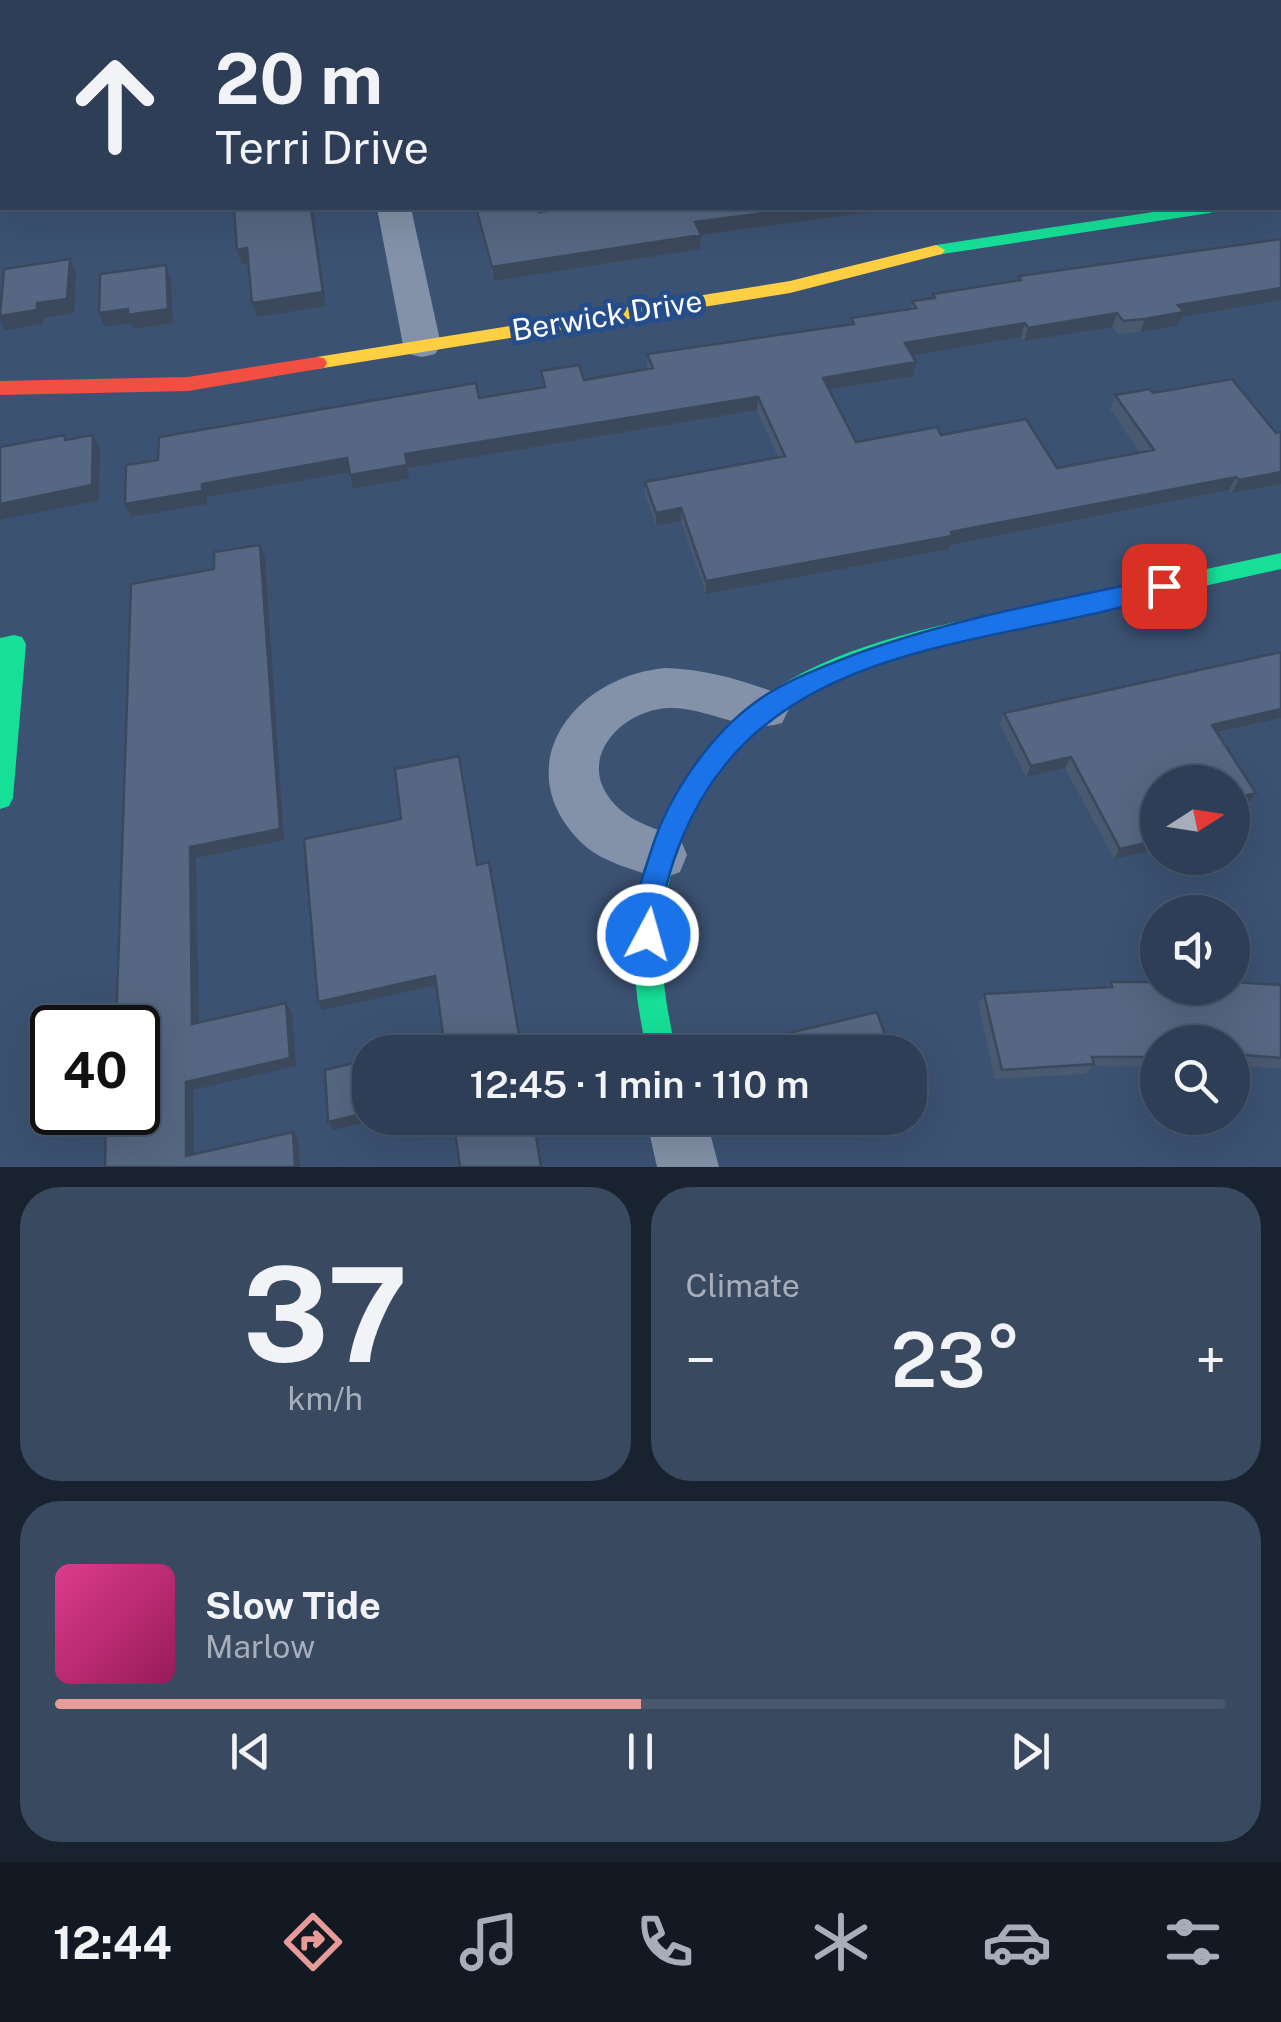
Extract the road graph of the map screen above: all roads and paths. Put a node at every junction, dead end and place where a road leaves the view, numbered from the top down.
1 (394, 210) edge
2 (1197, 210) edge
3 (422, 345) junction
4 (0, 388) edge
5 (1281, 561) edge
6 (7, 646) edge
7 (765, 709) junction
8 (0, 798) edge
9 (661, 855) junction
10 (658, 1035) edge
11 (680, 1135) edge
12 (688, 1167) edge

1 - 3 street
2 - 3 street, Berwick Drive
3 - 4 street, Berwick Drive
5 - 7 street
6 - 8 street
7 - 9 street
7 - 9 street
9 - 10 street
11 - 12 street

